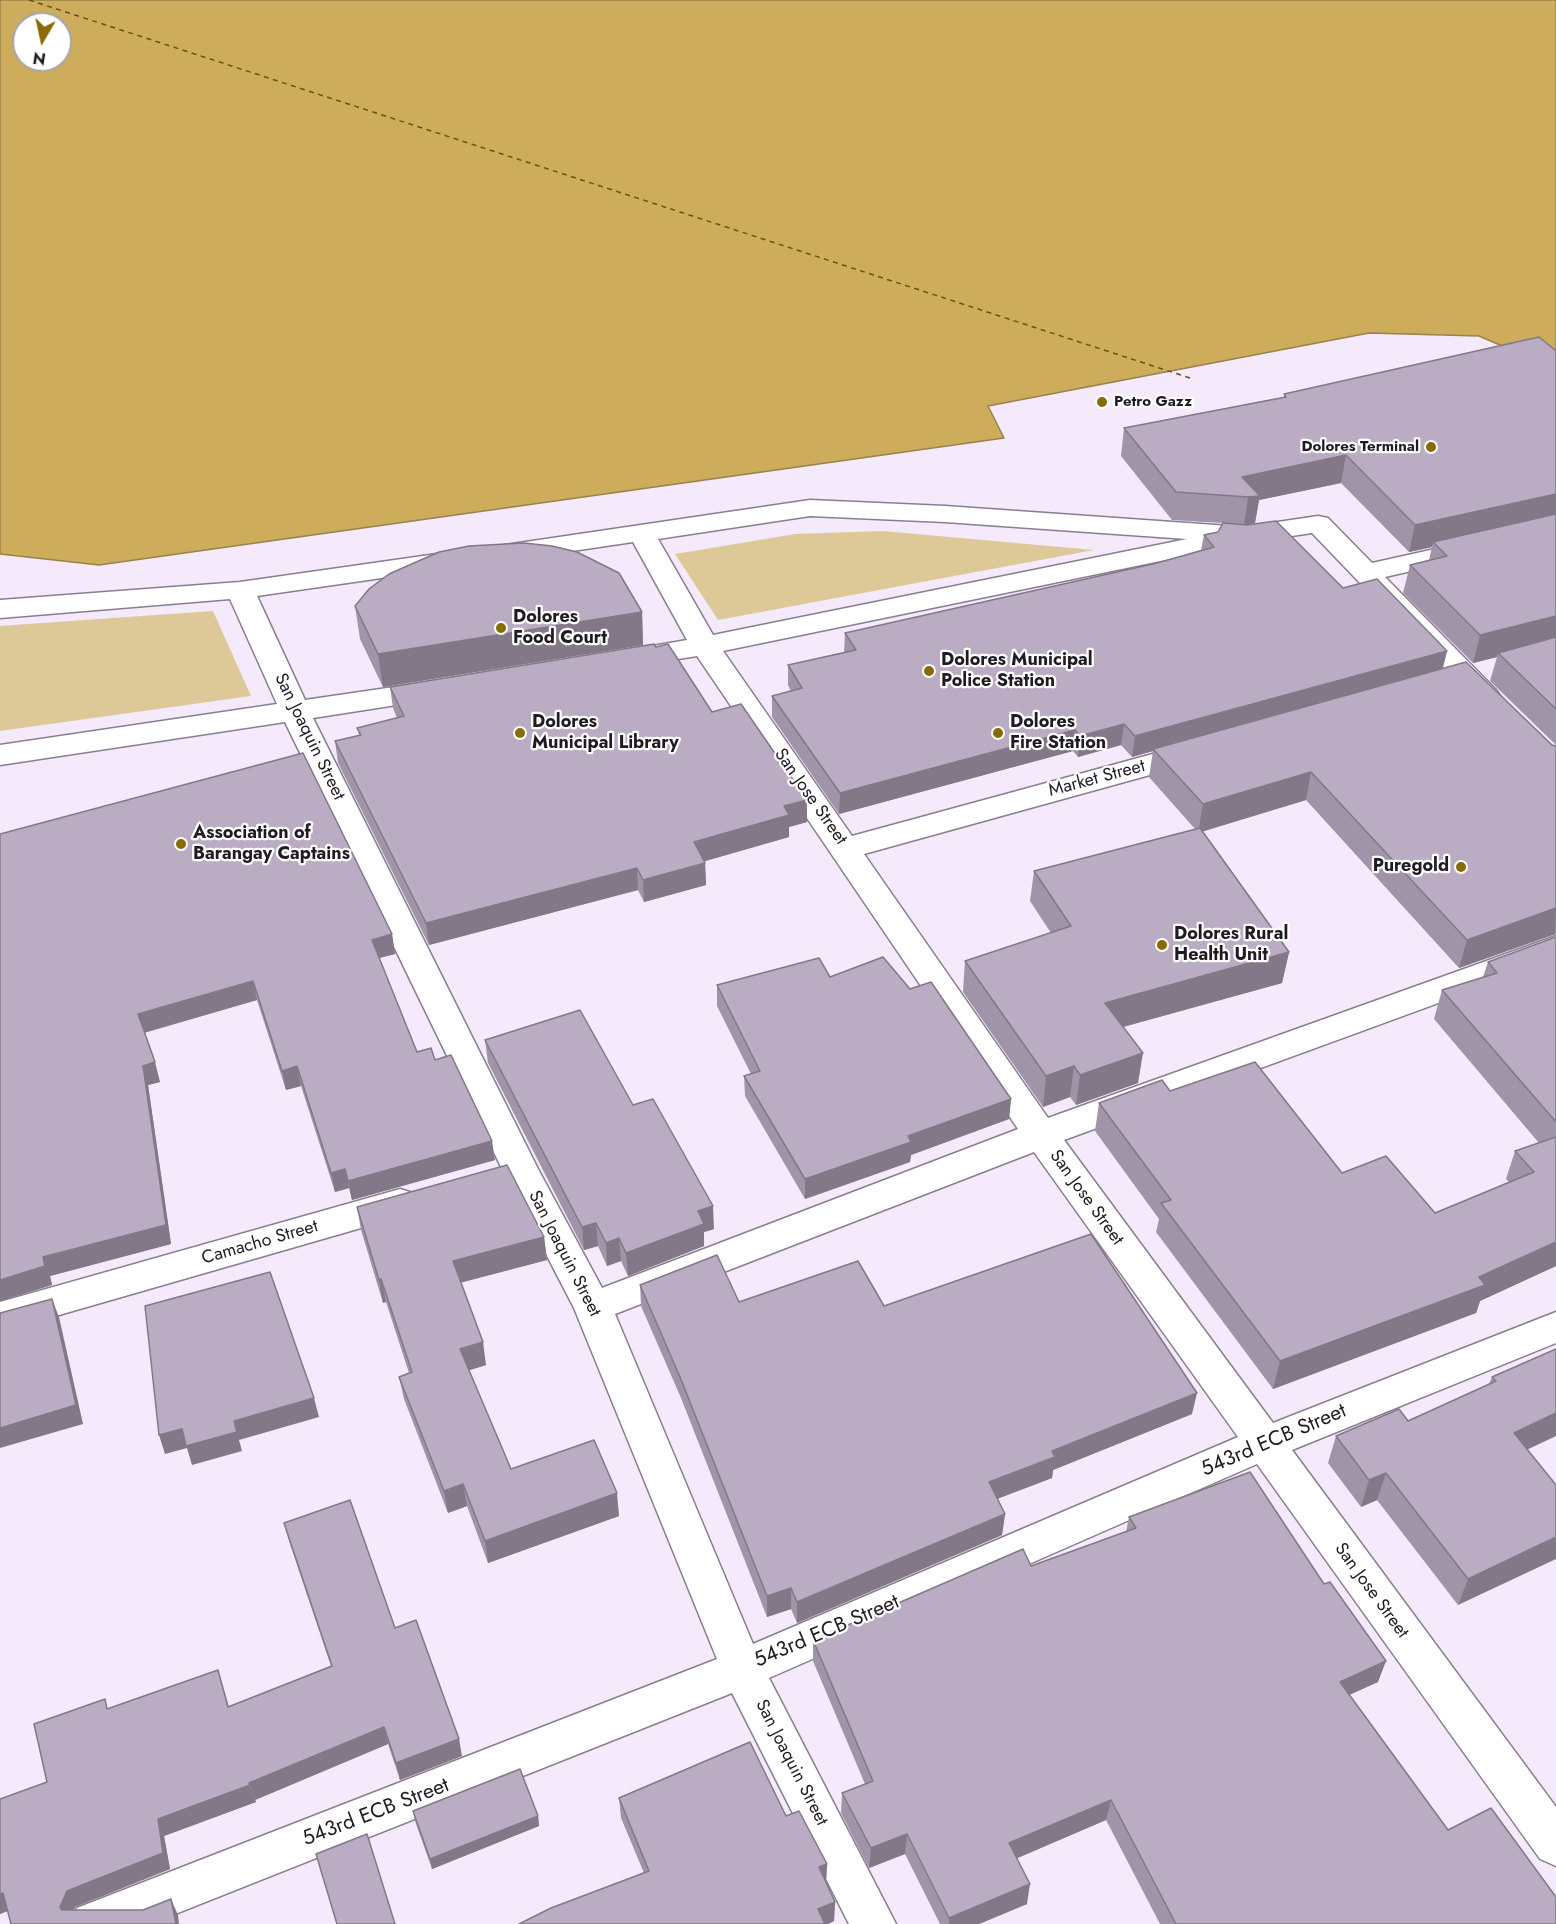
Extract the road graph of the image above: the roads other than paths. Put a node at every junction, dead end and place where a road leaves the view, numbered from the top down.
1 (1556, 530) edge
2 (641, 533) junction
3 (1244, 536) junction
4 (1365, 573) junction
5 (240, 590) junction
6 (0, 609) edge
7 (705, 646) junction
8 (600, 663) edge
9 (1500, 669) edge
10 (1467, 678) junction
11 (459, 686) edge
12 (1432, 688) edge
13 (296, 713) junction
14 (1508, 718) edge
15 (1225, 744) edge
16 (0, 755) edge
17 (846, 848) junction
18 (1556, 948) edge
19 (1041, 1135) junction
20 (429, 1195) edge
21 (593, 1307) junction
22 (0, 1317) edge
23 (1556, 1327) edge
24 (1263, 1444) junction
25 (742, 1669) junction
26 (1556, 1844) edge
27 (93, 1924) edge
28 (873, 1924) edge

1 - 4 street
2 - 3 street
2 - 5 street
2 - 7 street, San Jose Street
3 - 4 street
3 - 7 street
4 - 10 street
5 - 6 street
5 - 13 street, San Joaquin Street
7 - 8 street
7 - 17 street, San Jose Street
9 - 10 street
10 - 12 street
10 - 14 street
11 - 13 street
13 - 16 street
13 - 21 street, San Joaquin Street
15 - 17 street, Market Street
17 - 19 street, San Jose Street
18 - 19 street
19 - 21 street
19 - 24 street, San Jose Street
20 - 22 street, Camacho Street
21 - 25 street, San Joaquin Street
23 - 24 street, 543rd ECB Street
24 - 25 street, 543rd ECB Street
24 - 26 street, San Jose Street
25 - 27 street, 543rd ECB Street
25 - 28 street, San Joaquin Street

